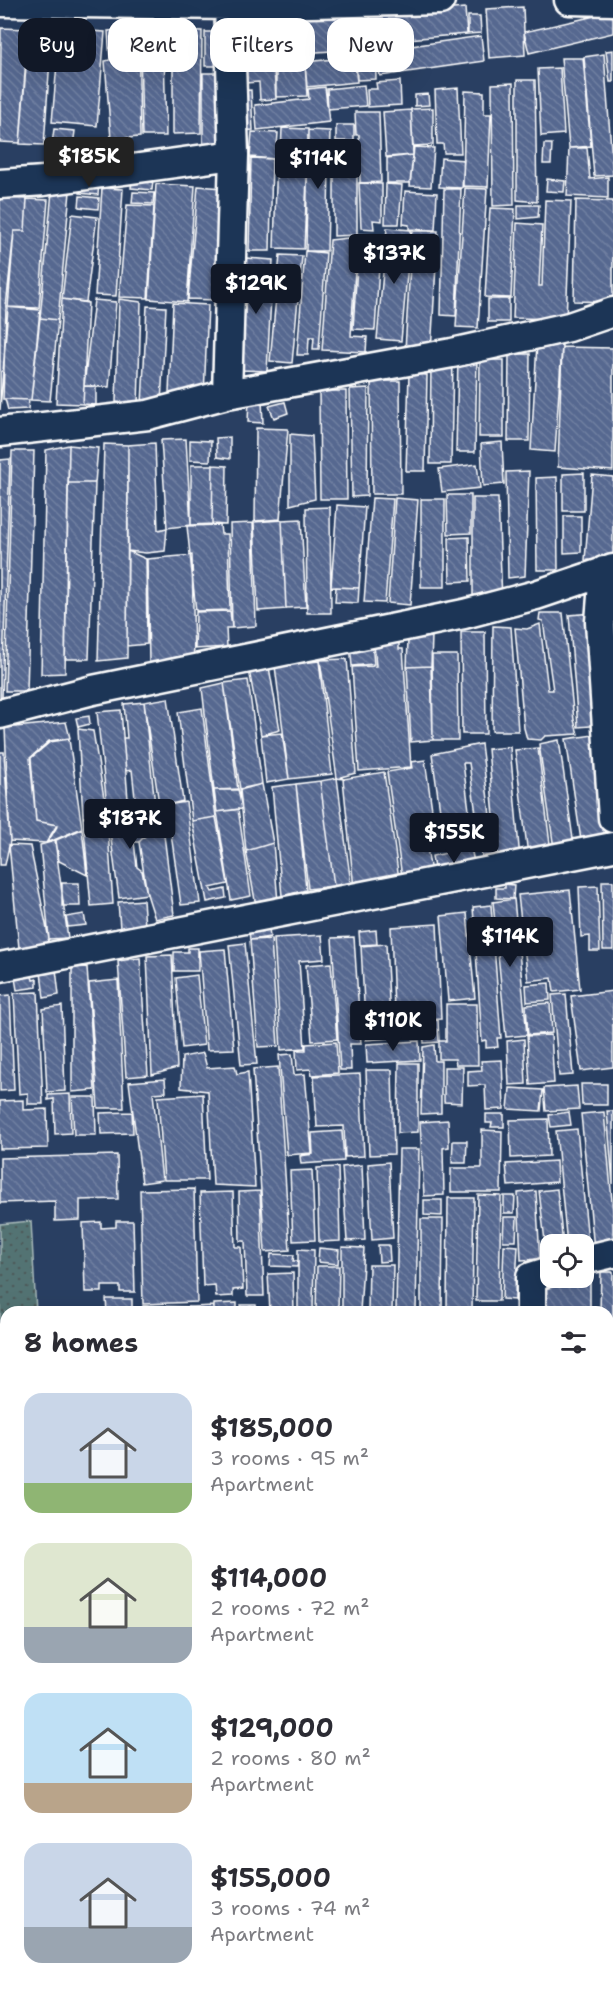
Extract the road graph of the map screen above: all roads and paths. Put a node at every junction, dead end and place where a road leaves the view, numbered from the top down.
1 (440, 0) edge
2 (569, 0) edge
3 (0, 2) edge
4 (613, 2) edge
5 (229, 5) junction
6 (234, 155) junction
7 (0, 184) edge
8 (613, 312) edge
9 (227, 394) junction
10 (0, 432) edge
11 (608, 570) edge
12 (0, 714) edge
13 (613, 818) edge
14 (613, 846) edge
15 (0, 967) edge
16 (613, 1253) edge
17 (594, 1258) edge
18 (540, 1274) edge
19 (531, 1306) edge

1 - 5 street
2 - 4 street
3 - 5 street
5 - 6 street
6 - 7 street
6 - 9 street
8 - 9 street
9 - 10 street
11 - 12 street
11 - 13 street
14 - 15 street
16 - 17 street
18 - 19 street

